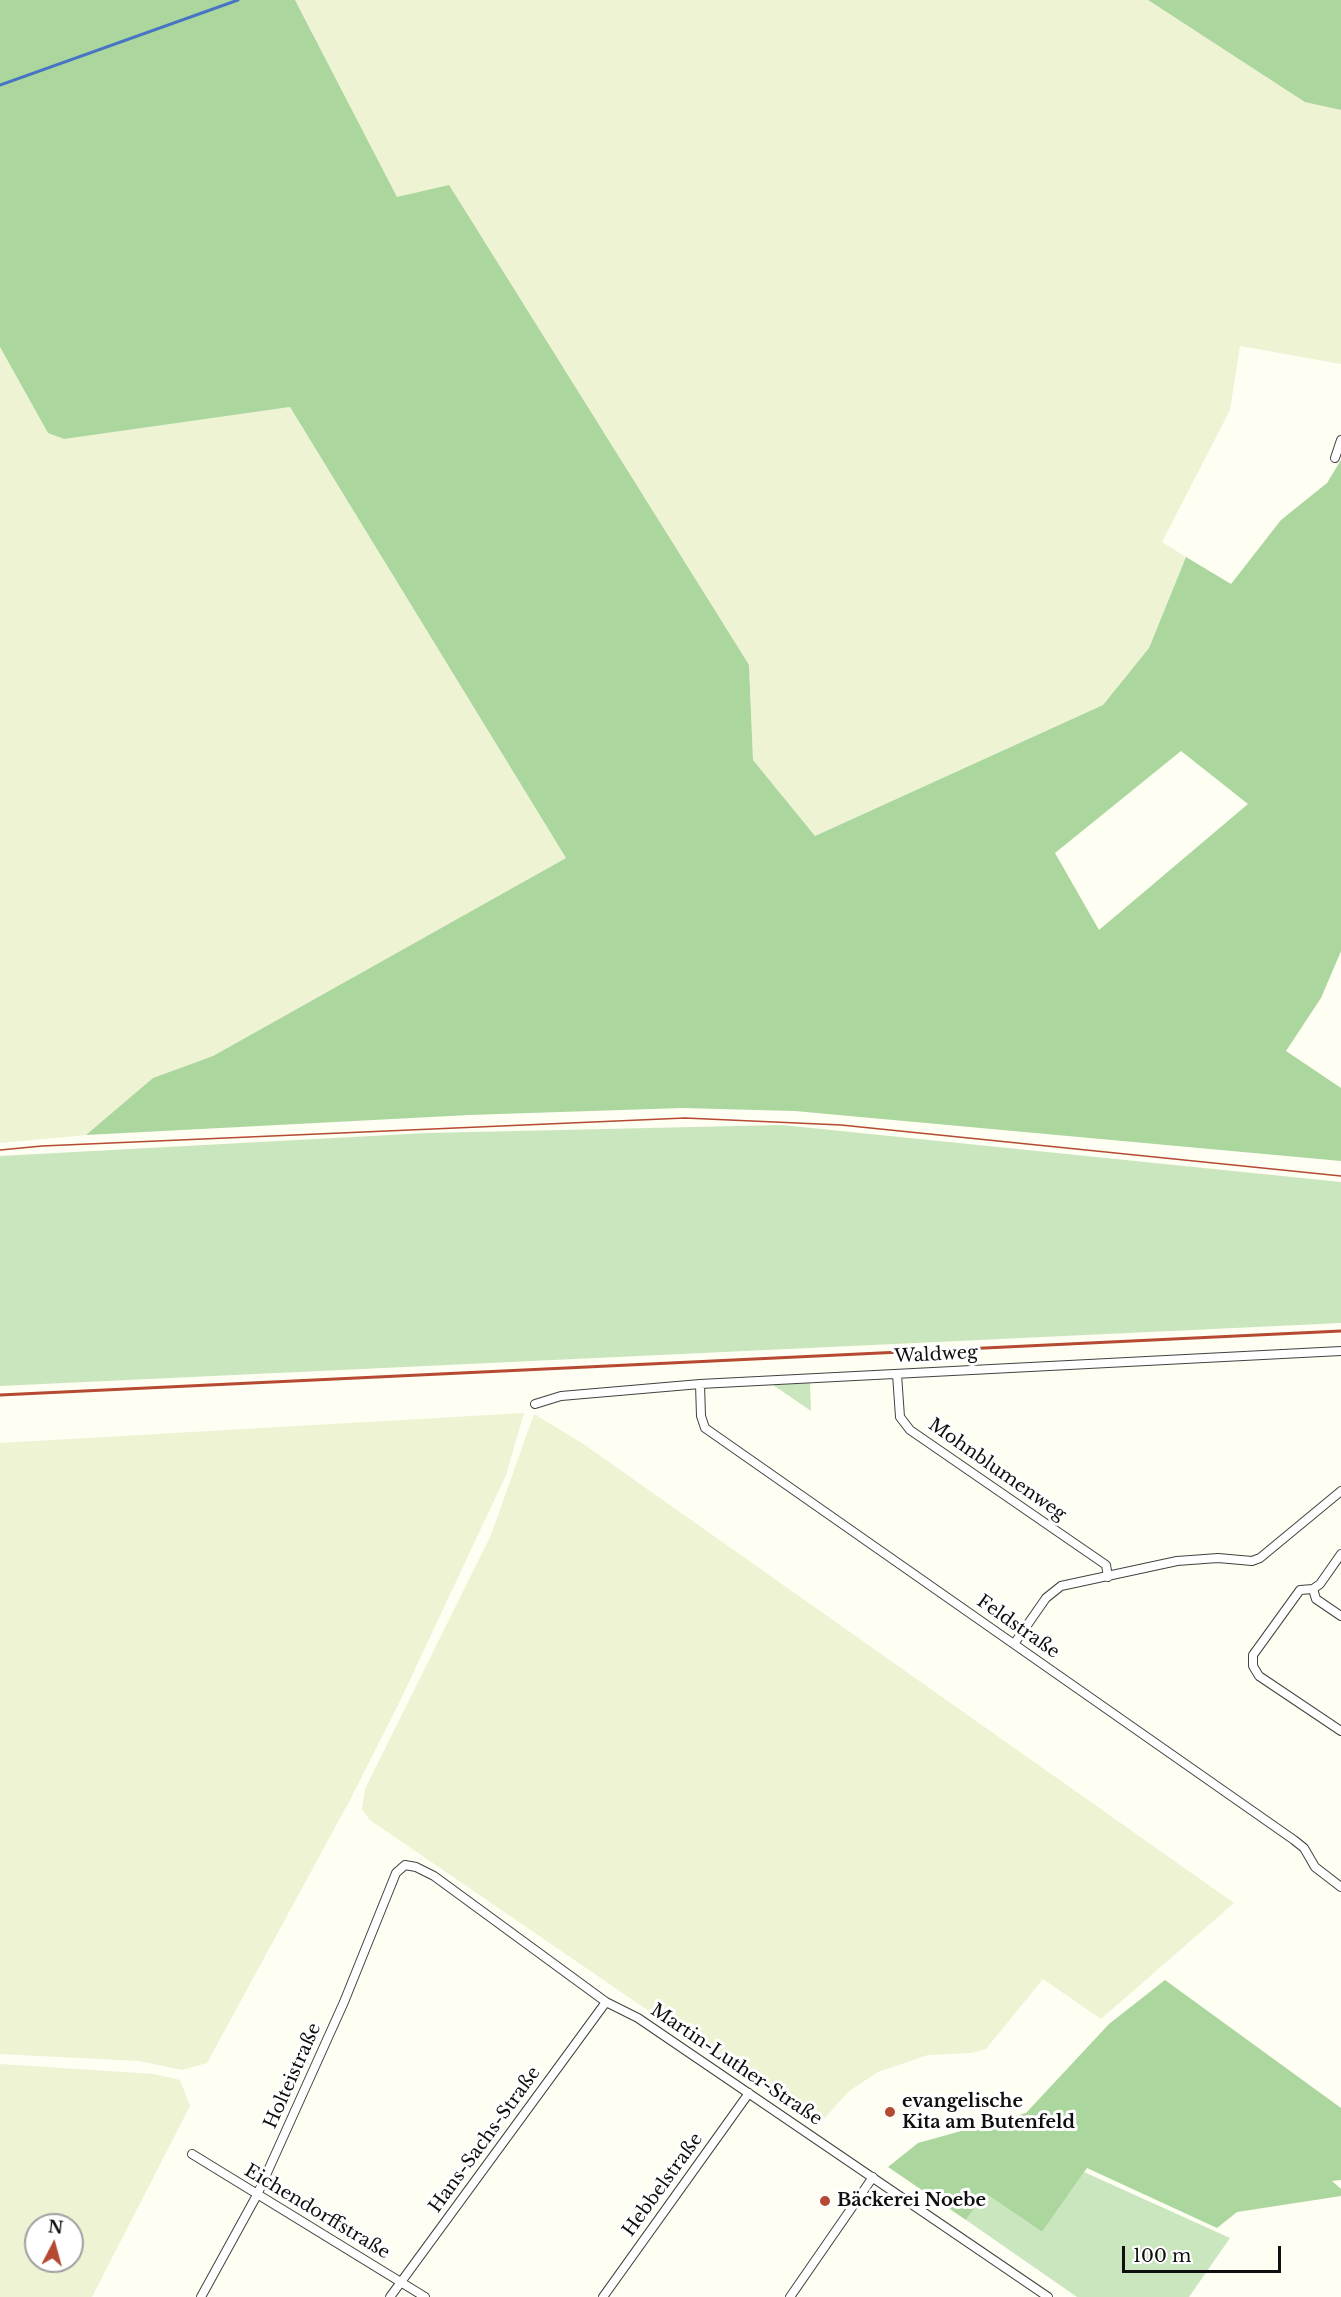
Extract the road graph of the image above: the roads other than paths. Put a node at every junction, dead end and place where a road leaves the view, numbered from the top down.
1 (1341, 440) edge
2 (1335, 458) dead end
3 (1341, 1351) edge
4 (897, 1374) junction
5 (700, 1384) junction
6 (535, 1404) dead end
7 (1341, 1491) edge
8 (1341, 1554) edge
9 (1108, 1576) junction
10 (1312, 1589) junction
11 (1341, 1616) edge
12 (1014, 1644) junction
13 (1341, 1731) edge
14 (405, 1865) joint
15 (1341, 1887) edge
16 (606, 2002) junction
17 (749, 2093) junction
18 (192, 2154) dead end
19 (873, 2177) junction
20 (257, 2195) junction
21 (401, 2282) junction
22 (1037, 2294) edge
23 (201, 2297) edge
24 (390, 2297) edge
25 (425, 2297) edge
26 (603, 2297) edge
27 (790, 2297) edge
28 (1048, 2297) edge

1 - 2 street
3 - 4 street, Waldweg
4 - 5 street, Waldweg
4 - 9 street, Mohnblumenweg
5 - 6 street, Waldweg
5 - 12 street, Feldstraße
7 - 9 street
8 - 10 street
9 - 12 street
10 - 11 street
10 - 13 street
12 - 15 street, Feldstraße
14 - 16 street, Martin-Luther-Straße
14 - 20 street, Holteistraße
16 - 17 street, Martin-Luther-Straße
16 - 21 street, Hans-Sachs-Straße
17 - 19 street, Martin-Luther-Straße
17 - 26 street, Hebbelstraße
18 - 20 street, Eichendorffstraße
19 - 22 street, Martin-Luther-Straße
19 - 27 street
20 - 21 street, Eichendorffstraße
20 - 23 street, Holteistraße
21 - 24 street, Hans-Sachs-Straße
21 - 25 street, Eichendorffstraße
22 - 28 street, Martin-Luther-Straße

